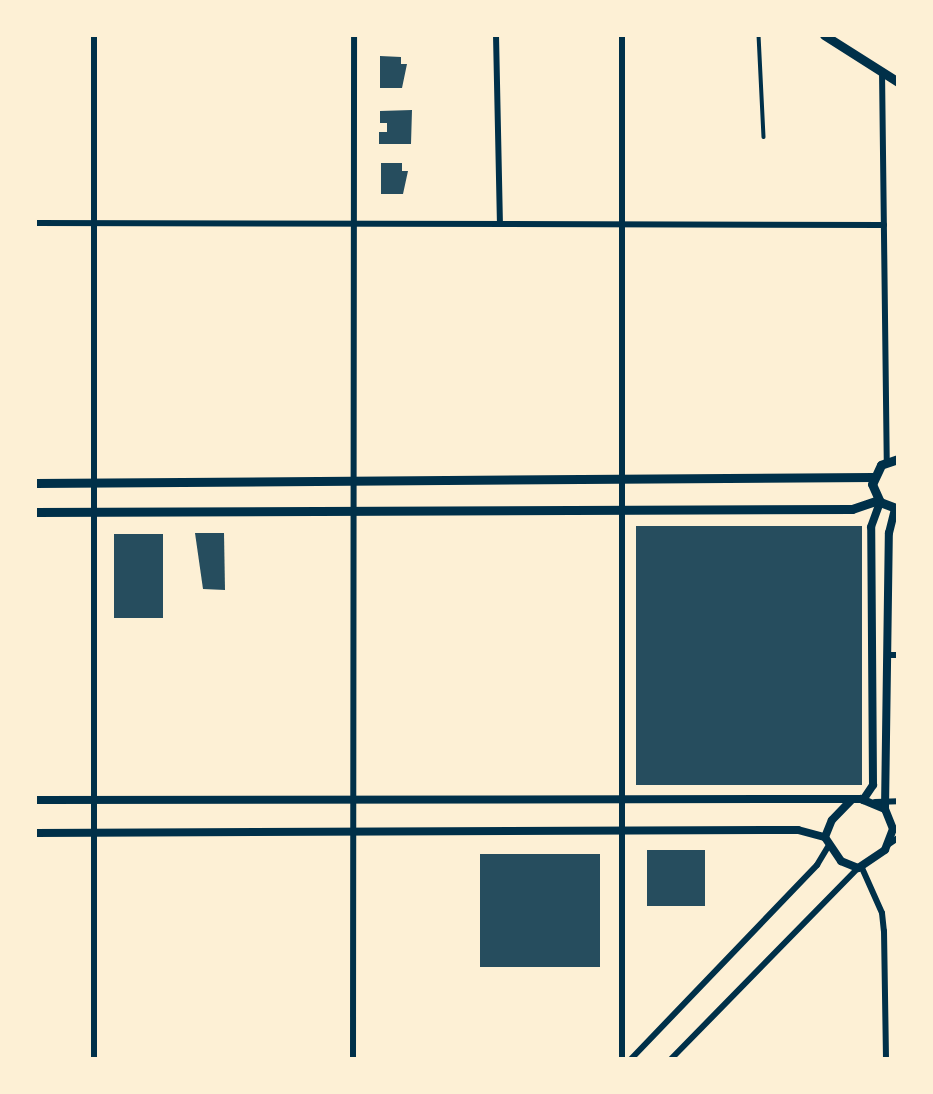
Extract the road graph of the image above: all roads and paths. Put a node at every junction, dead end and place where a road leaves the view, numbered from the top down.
1 (94, 35) edge
2 (354, 35) edge
3 (496, 35) edge
4 (622, 35) edge
5 (759, 35) edge
6 (824, 35) edge
7 (837, 39) edge
8 (882, 71) junction
9 (898, 82) edge
10 (764, 136) dead end
11 (35, 223) edge
12 (94, 223) junction
13 (354, 224) junction
14 (499, 224) junction
15 (621, 224) junction
16 (884, 225) junction
17 (898, 459) edge
18 (887, 461) junction
19 (873, 477) junction
20 (620, 481) junction
21 (353, 482) junction
22 (35, 483) edge
23 (94, 483) junction
24 (879, 501) junction
25 (896, 509) edge
26 (620, 510) junction
27 (94, 511) junction
28 (353, 511) junction
29 (35, 512) edge
30 (887, 654) junction
31 (898, 655) edge
32 (35, 800) edge
33 (95, 800) junction
34 (851, 800) junction
35 (863, 800) junction
36 (886, 800) junction
37 (353, 801) junction
38 (898, 801) edge
39 (620, 802) junction
40 (875, 802) junction
41 (885, 810) junction
42 (620, 830) junction
43 (353, 831) junction
44 (35, 833) edge
45 (95, 833) junction
46 (825, 837) junction
47 (898, 838) edge
48 (889, 844) junction
49 (828, 847) junction
50 (860, 868) junction
51 (94, 1059) edge
52 (353, 1059) edge
53 (622, 1059) edge
54 (631, 1059) edge
55 (671, 1059) edge
56 (886, 1059) edge

1 - 12 street
2 - 13 street
3 - 14 street
4 - 15 street
5 - 10 lane
6 - 7 main road
7 - 8 main road
8 - 9 main road
8 - 16 street
11 - 12 street
12 - 13 street
12 - 23 street
13 - 14 street
13 - 21 street
14 - 15 street
15 - 16 street
15 - 20 street
16 - 18 street
17 - 18 main road
18 - 19 main road
19 - 20 main road
19 - 24 main road
20 - 21 main road
20 - 26 street
21 - 23 main road
21 - 28 street
22 - 23 main road
23 - 27 street
24 - 25 main road
24 - 26 main road
24 - 35 street
25 - 30 street
26 - 28 main road
26 - 39 street
27 - 28 main road
27 - 29 main road
27 - 33 street
28 - 37 street
30 - 31 street
30 - 36 street
32 - 33 street
33 - 37 street
33 - 45 street
34 - 35 street
34 - 39 street
34 - 46 street
35 - 40 street
36 - 38 street
36 - 40 street
36 - 41 street
37 - 39 street
37 - 43 street
39 - 42 street
40 - 41 street
41 - 48 street
42 - 43 street
42 - 46 street
42 - 53 street
43 - 45 street
43 - 52 street
44 - 45 street
45 - 51 street
46 - 49 street
47 - 48 street
48 - 50 street
49 - 50 street
49 - 54 street
50 - 55 street
50 - 56 street

